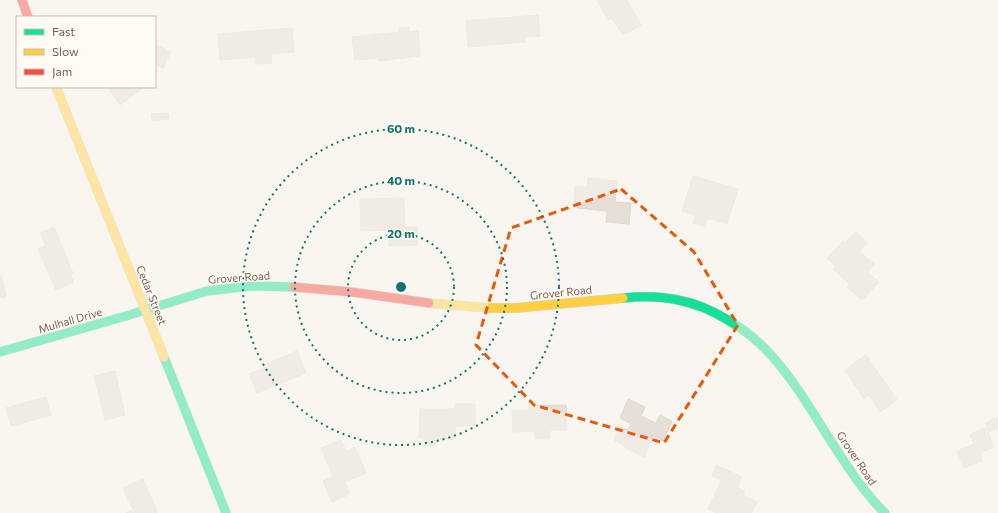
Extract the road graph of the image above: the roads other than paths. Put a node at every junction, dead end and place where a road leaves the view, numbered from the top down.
1 (22, 0) edge
2 (28, 16) edge
3 (56, 88) edge
4 (146, 311) junction
5 (0, 352) edge
6 (226, 513) edge
7 (885, 513) edge

1 - 2 street
3 - 4 street, Cedar Street
4 - 5 street, Mulhall Drive
4 - 6 street, Cedar Street
4 - 7 street, Grover Road

